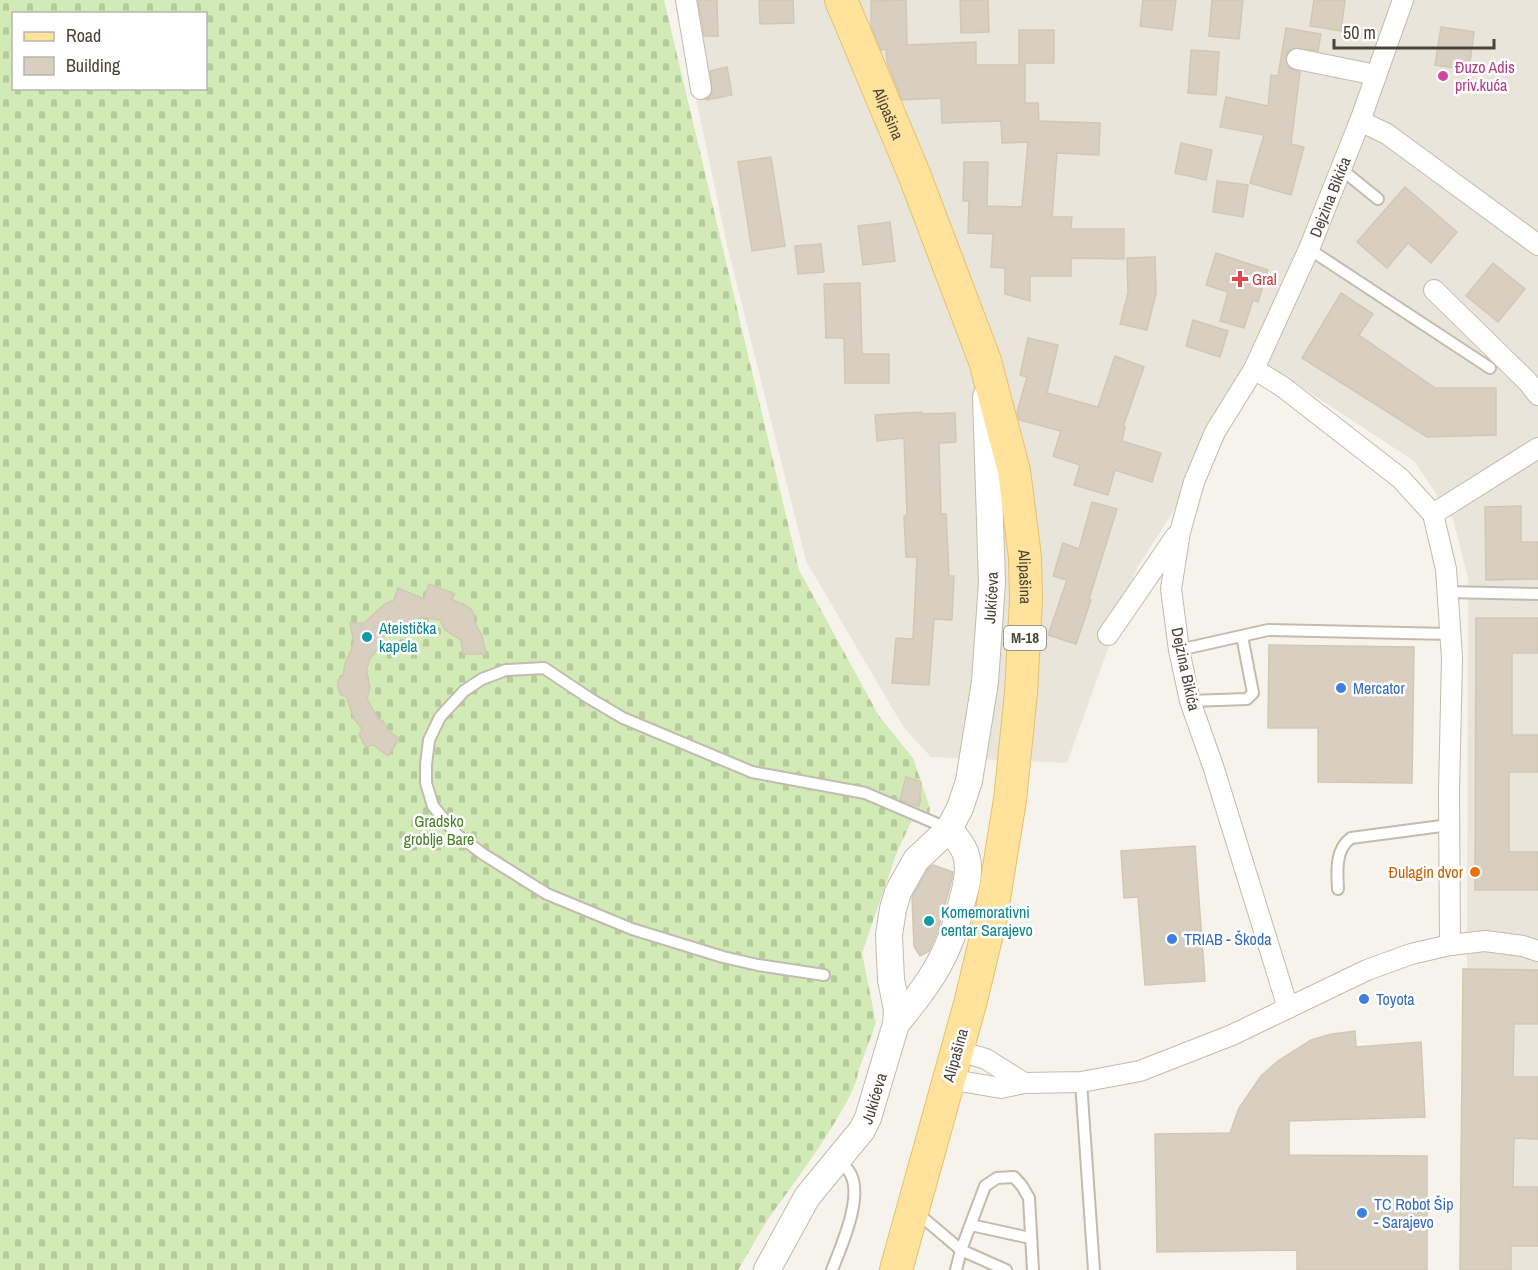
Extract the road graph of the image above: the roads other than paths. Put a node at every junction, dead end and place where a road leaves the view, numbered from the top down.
1 (686, 0) edge
2 (841, 0) edge
3 (1403, 0) edge
4 (1297, 59) dead end
5 (1377, 75) junction
6 (701, 89) dead end
7 (1360, 121) junction
8 (1341, 169) junction
9 (1378, 199) dead end
10 (1538, 245) edge
11 (1309, 249) junction
12 (1434, 290) dead end
13 (985, 361) junction
14 (1490, 368) dead end
15 (1254, 369) junction
16 (1538, 395) edge
17 (1538, 448) edge
18 (1432, 514) junction
19 (1180, 532) junction
20 (1447, 592) junction
21 (1538, 594) edge
22 (1449, 634) junction
23 (1108, 635) dead end
24 (1242, 636) junction
25 (1179, 650) junction
26 (1190, 701) junction
27 (1449, 825) junction
28 (949, 830) junction
29 (1338, 889) dead end
30 (1450, 945) junction
31 (1538, 951) edge
32 (824, 975) dead end
33 (1288, 1008) junction
34 (896, 1024) junction
35 (952, 1065) junction
36 (1081, 1082) junction
37 (1024, 1083) junction
38 (836, 1163) junction
39 (912, 1208) junction
40 (971, 1225) junction
41 (1030, 1238) junction
42 (961, 1250) junction
43 (767, 1270) edge
44 (832, 1270) edge
45 (896, 1270) edge
46 (956, 1270) edge
47 (1006, 1270) edge
48 (1033, 1270) edge
49 (1094, 1270) edge

1 - 6 street
2 - 13 main road, Alipašina / M-18
3 - 5 street, Dejzina Bikića
4 - 5 street
5 - 7 street, Dejzina Bikića
7 - 8 street, Dejzina Bikića
7 - 10 street
8 - 9 lane
8 - 11 street, Dejzina Bikića
11 - 14 lane
11 - 15 street, Dejzina Bikića
12 - 16 street
13 - 28 street, Jukićeva
13 - 35 main road, Alipašina / M-18
15 - 18 street
15 - 19 street, Dejzina Bikića
17 - 18 street
18 - 20 street
19 - 23 street
19 - 25 street, Dejzina Bikića
20 - 21 lane
20 - 22 street
22 - 24 lane
22 - 27 street
24 - 25 lane
24 - 26 lane
25 - 26 street, Dejzina Bikića
26 - 33 street, Dejzina Bikića
27 - 29 lane
27 - 30 street
28 - 32 lane
28 - 34 street, Jukićeva
28 - 34 street, Jukićeva
30 - 31 street
30 - 33 street
33 - 36 street
34 - 38 street, Jukićeva
35 - 37 street
35 - 37 street
35 - 39 main road, Alipašina / M-18
36 - 37 street
36 - 49 lane
38 - 43 street, Jukićeva
38 - 44 lane
39 - 42 lane
39 - 45 main road, Alipašina / M-18
40 - 41 lane
40 - 41 lane
40 - 42 lane
41 - 48 lane
42 - 46 lane
42 - 47 lane

